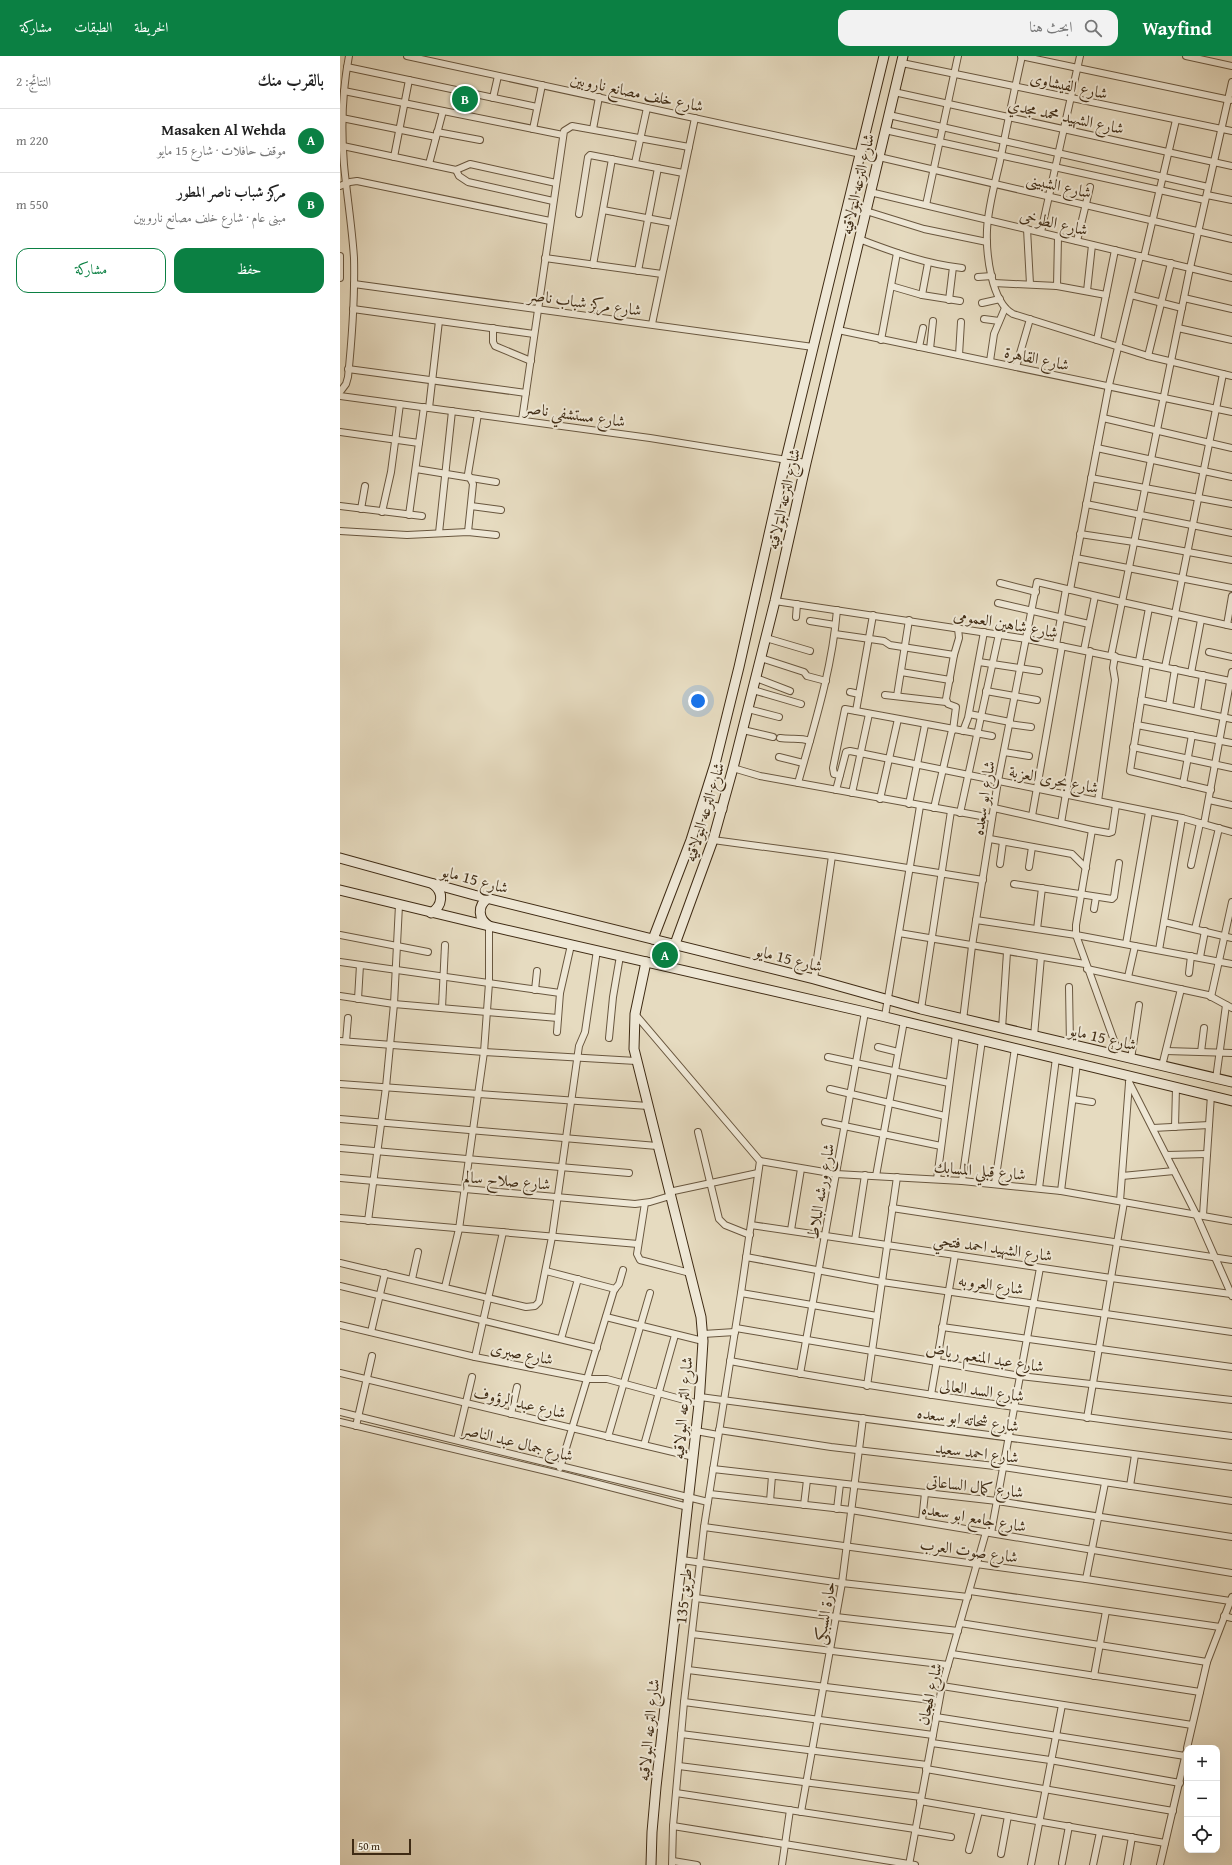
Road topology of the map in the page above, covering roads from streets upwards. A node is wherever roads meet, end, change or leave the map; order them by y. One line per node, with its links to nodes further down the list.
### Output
1 (349, 56): 10 (street)
2 (407, 56): 13 (street, شارع خلف مصانع ناروبين)
3 (884, 56): 52 (street, شارع الترعه البولاقيه)
4 (958, 56): 12 (street)
5 (1022, 56): 11 (street); 17 (street)
6 (1080, 56): 11 (street)
7 (1186, 56): 9 (street)
8 (902, 60): 12 (street, شارع الفيشاوى); 19 (street, شارع الترعه البولاقيه)
9 (1232, 66)
10 (347, 67): 14 (street); 18 (street)
11 (1078, 68): 22 (street); 23 (street)
12 (954, 74): 17 (street, شارع الفيشاوى); 25 (street)
13 (498, 76): 16 (street, شارع خلف مصانع ناروبين); 20 (street)
14 (409, 80): 20 (street); 24 (street)
15 (1232, 82): 23 (street)
16 (542, 85): 21 (street, شارع خلف مصانع ناروبين); 26 (street)
17 (1015, 87): 22 (street, شارع الفيشاوى); 30 (street)
18 (344, 90): 24 (street); 31 (street)
19 (894, 92): 25 (street, شارع الشهيد محمد مجدي); 29 (street, شارع الترعه البولاقيه)
20 (493, 98): 26 (street)
21 (599, 98): 27 (street, شارع خلف مصانع ناروبين); 36 (street)
22 (1071, 99): 33 (street, شارع الفيشاوى); 37 (street)
23 (1230, 100): 38 (street)
24 (405, 103): 28 (street); 39 (street)
25 (948, 104): 30 (street, شارع الشهيد محمد مجدي); 34 (street)
26 (537, 107): 35 (street)
27 (647, 108): 32 (street, شارع خلف مصانع ناروبين); 44 (street)
28 (442, 111): 35 (street); 42 (street)
29 (889, 115): 34 (street); 40 (street, شارع الترعه البولاقيه)
30 (1009, 117): 37 (street, شارع الشهيد محمد مجدي); 46 (street)
31 (342, 118): 39 (street); 48 (street)
32 (695, 118): 49 (street); 52 (street, شارع خلف مصانع ناروبين)
33 (1176, 120): 38 (street, شارع الفيشاوى); 50 (street)
34 (943, 127): 46 (street); 47 (street)
35 (532, 129): 43 (street)
36 (593, 129): 43 (street); 44 (street)
37 (1064, 129): 50 (street, شارع الشهيد محمد مجدي); 51 (street)
38 (1221, 129): 41 (street, شارع الفيشاوى); 57 (street)
39 (399, 130): 42 (street); 54 (street)
40 (885, 130): 47 (street); 55 (street, شارع الترعه البولاقيه)
41 (1232, 131)
42 (436, 134): 45 (street); 59 (street)
43 (563, 135): 68 (street)
44 (640, 138): 49 (street); 58 (street)
45 (480, 140)
46 (1004, 141): 51 (street); 53 (street)
47 (939, 142): 53 (street); 63 (street)
48 (343, 146): 54 (street); 67 (street)
49 (689, 147): 65 (street)
50 (1169, 152): 57 (street, شارع الشهيد محمد مجدي); 66 (street)
51 (1059, 153): 62 (street); 66 (street)
52 (861, 154): 149 (street, شارع الترعه البولاقيه)
53 (1001, 156): 62 (street); 69 (street)
54 (394, 157): 59 (street)
55 (879, 157): 63 (street, شارع الشبينى); 74 (street, شارع الترعه البولاقيه)
56 (612, 159): 58 (street); 81 (street); 83 (street)
57 (1214, 162): 60 (street, شارع الشهيد محمد مجدي); 72 (street)
58 (635, 163): 61 (street)
59 (429, 164): 64 (street)
60 (1232, 166)
61 (658, 168): 65 (street); 84 (street)
62 (1055, 168): 73 (street); 75 (street)
63 (934, 169): 69 (street, شارع الشبينى); 80 (street)
64 (456, 170): 68 (street); 78 (street)
65 (684, 173): 88 (street)
66 (1163, 177): 72 (street); 73 (street)
67 (346, 183): 70 (street); 86 (street); 115 (street)
68 (556, 183): 78 (street)
69 (995, 183): 75 (street, شارع الشبينى); 85 (street)
70 (340, 186)
71 (1090, 187): 79 (street)
72 (1208, 187): 76 (street)
73 (1160, 190): 76 (street); 87 (street)
74 (870, 192): 80 (street, شارع الطوخى); 82 (street, شارع الترعه البولاقيه)
75 (1049, 196): 79 (street, شارع الشبينى); 90 (street)
76 (1206, 198): 77 (street); 91 (street)
77 (1232, 200)
78 (553, 201): 86 (street)
79 (1085, 204): 87 (street, شارع الشبينى); 95 (street)
80 (926, 206): 85 (street, شارع الطوخى)
81 (603, 210): 84 (street); 105 (street)
82 (866, 211): 93 (street, شارع الترعه البولاقيه); 96 (street)
83 (580, 214)
84 (648, 218): 88 (street); 109 (street)
85 (988, 220): 89 (street, شارع الطوخى); 96 (street)
86 (550, 221): 102 (street)
87 (1153, 221): 91 (street, شارع الشبينى); 101 (street)
88 (673, 223): 110 (street)
89 (1027, 229): 90 (street, شارع الطوخى); 116 (street)
90 (1041, 232): 92 (street, شارع الطوخى)
91 (1198, 232): 94 (street, شارع الشبينى); 108 (street)
92 (1058, 237): 95 (street, شارع الطوخى); 118 (street)
93 (859, 239): 99 (street); 144 (street, شارع الترعه البولاقيه)
94 (1232, 239)
95 (1077, 241): 97 (street, شارع الطوخى)
96 (987, 242): 114 (street)
97 (1092, 244): 98 (street, شارع الطوخى); 119 (street)
98 (1115, 250): 101 (street, شارع الطوخى); 121 (street)
99 (897, 254): 103 (street); 117 (street)
100 (340, 256): 112 (street)
101 (1142, 256): 104 (street, شارع الطوخى); 122 (street)
102 (545, 258): 105 (street); 132 (street)
103 (928, 263): 106 (street); 120 (street)
104 (1171, 263): 108 (street, شارع الطوخى); 127 (street)
105 (593, 265): 109 (street)
106 (953, 267): 107 (street); 125 (street)
107 (962, 268)
108 (1190, 268): 113 (street, شارع الطوخى); 123 (street)
109 (638, 271): 110 (street)
110 (662, 274): 140 (street)
111 (978, 277): 114 (street)
112 (340, 278)
113 (1232, 278)
114 (993, 279): 116 (street); 124 (street)
115 (354, 284): 131 (street); 132 (street, شارع مركز شباب ناصر)
116 (1030, 284): 118 (street)
117 (891, 286): 120 (street); 146 (street)
118 (1057, 286): 119 (street)
119 (1087, 291): 121 (street)
120 (922, 295): 125 (street)
121 (1106, 295): 147 (street)
122 (1131, 295): 127 (street); 151 (street)
123 (1184, 298): 130 (street); 133 (street)
124 (1000, 299): 128 (street); 129 (street)
125 (949, 300): 126 (street)
126 (960, 301)
127 (1161, 302): 130 (street); 154 (street)
128 (982, 303)
129 (1005, 308): 135 (street); 138 (street)
130 (1182, 308): 143 (street)
131 (353, 309): 136 (street); 159 (street)
132 (538, 309): 140 (street, شارع مركز شباب ناصر); 145 (street)
133 (1232, 309)
134 (984, 319): 138 (street)
135 (1030, 319): 147 (street); 158 (street)
136 (439, 321): 141 (street); 162 (street)
137 (933, 321): 152 (street)
138 (999, 321): 156 (street)
139 (961, 322): 153 (street)
140 (652, 324): 149 (street, شارع مركز شباب ناصر)
141 (493, 328): 145 (street); 155 (street)
142 (922, 328): 150 (street)
143 (1178, 328): 148 (street); 157 (street)
144 (838, 330): 146 (street, شارع القاهرة); 185 (street, شارع الترعه البولاقيه)
145 (534, 334): 155 (street)
146 (881, 340): 150 (street, شارع القاهرة)
147 (1097, 340): 151 (street)
148 (1232, 340)
149 (813, 346): 183 (street, شارع الترعه البولاقيه)
150 (919, 347): 152 (street, شارع القاهرة)
151 (1118, 347): 154 (street); 163 (street)
152 (930, 349): 153 (street, شارع القاهرة)
153 (959, 355): 156 (street, شارع القاهرة)
154 (1148, 356): 157 (street)
155 (531, 361): 165 (street)
156 (990, 361): 158 (street, شارع القاهرة)
157 (1171, 362): 160 (street); 167 (street)
158 (1016, 367): 163 (street, شارع القاهرة)
159 (348, 369): 162 (street); 164 (street)
160 (1223, 374): 161 (street); 170 (street)
161 (1232, 376)
162 (432, 380): 165 (street); 169 (street)
163 (1109, 385): 167 (street, شارع القاهرة); 174 (street)
164 (340, 392)
165 (526, 393): 175 (street)
166 (340, 396): 168 (street, شارع مستشفي ناصر)
167 (1163, 398): 170 (street, شارع القاهرة); 176 (street)
168 (400, 404): 169 (street, شارع مستشفي ناصر); 178 (street)
169 (426, 407): 171 (street, شارع مستشفي ناصر); 179 (street)
170 (1215, 408): 172 (street, شارع القاهرة); 180 (street)
171 (452, 411): 173 (street, شارع مستشفي ناصر); 188 (street)
172 (1232, 412)
173 (478, 414): 175 (street, شارع مستشفي ناصر); 189 (street)
174 (1103, 418): 176 (street); 181 (street)
175 (522, 420): 183 (street, شارع مستشفي ناصر)
176 (1157, 431): 180 (street); 184 (street)
177 (340, 432): 178 (street)
178 (395, 440): 179 (street); 202 (street)
179 (419, 443): 186 (street)
180 (1208, 443): 182 (street); 187 (street)
181 (1097, 448): 184 (street); 191 (street)
182 (1232, 448)
183 (786, 459): 185 (street, شارع مستشفي ناصر); 337 (street, شارع الترعه البولاقيه)
184 (1151, 459): 187 (street); 194 (street)
185 (806, 463): 225 (street, شارع الترعه البولاقيه)
186 (416, 469): 188 (street); 204 (street)
187 (1203, 470): 190 (street); 195 (street)
188 (445, 474): 189 (street); 209 (street)
189 (469, 477): 192 (street); 199 (street)
190 (1232, 477)
191 (1091, 478): 194 (street); 196 (street)
192 (496, 482)
193 (365, 486): 200 (street)
194 (1145, 488): 195 (street); 203 (street)
195 (1198, 497): 197 (street); 206 (street)
196 (1086, 504): 203 (street); 211 (street)
197 (1232, 504)
198 (340, 506): 200 (street)
199 (471, 506): 201 (street); 208 (street)
200 (361, 509): 202 (street)
201 (501, 510)
202 (382, 512): 204 (street)
203 (1140, 514): 206 (street); 213 (street)
204 (409, 515): 205 (street)
205 (422, 516)
206 (1192, 525): 210 (street); 214 (street)
207 (340, 531): 209 (street)
208 (468, 532): 209 (street); 212 (street)
209 (439, 533)
210 (1232, 533)
211 (1080, 534): 213 (street); 215 (street)
212 (496, 535)
213 (1134, 542): 214 (street); 217 (street)
214 (1187, 552): 216 (street); 218 (street)
215 (1076, 558): 217 (street); 221 (street)
216 (1232, 560)
217 (1129, 568): 218 (street); 226 (street)
218 (1182, 578): 220 (street); 232 (street)
219 (1000, 583): 222 (street)
220 (1232, 588)
221 (1068, 589): 222 (street, شارع ابو سعده); 223 (street); 235 (street)
222 (1036, 592): 231 (street, شارع ابو سعده)
223 (1095, 596): 226 (street); 239 (street)
224 (1232, 596): 241 (street)
225 (775, 601): 228 (street, شارع شاهين العمومى); 246 (street, شارع الترعه البولاقيه)
226 (1122, 602): 229 (street); 255 (street)
227 (998, 603): 231 (street)
228 (797, 604): 230 (street, شارع شاهين العمومى); 234 (street)
229 (1149, 608): 232 (street); 258 (street)
230 (836, 610): 233 (street, شارع شاهين العمومى); 240 (street)
231 (1032, 611): 235 (street); 247 (street, شارع ابو سعده)
232 (1175, 614): 237 (street); 262 (street)
233 (873, 615): 236 (street, شارع شاهين العمومى); 248 (street)
234 (796, 617)
235 (1061, 618): 239 (street); 249 (street)
236 (909, 620): 242 (street, شارع شاهين العمومى); 250 (street)
237 (1201, 620): 241 (street); 268 (street)
238 (810, 621): 240 (street)
239 (1089, 624): 252 (street)
240 (835, 625): 244 (street)
241 (1230, 626)
242 (958, 628): 243 (street, شارع شاهين العمومى); 254 (street)
243 (984, 632): 245 (street, شارع شاهين العمومى); 259 (street)
244 (835, 634): 248 (street); 272 (street)
245 (998, 634): 247 (street, شارع شاهين العمومى); 261 (street)
246 (766, 638): 251 (street); 257 (street, شارع الترعه البولاقيه)
247 (1027, 638): 249 (street, شارع شاهين العمومى); 263 (street, شارع ابو سعده)
248 (869, 639): 250 (street); 278 (street)
249 (1059, 645): 252 (street, شارع شاهين العمومى); 329 (street)
250 (904, 648): 254 (street); 266 (street)
251 (810, 651)
252 (1087, 651): 255 (street, شارع شاهين العمومى); 333 (street)
253 (1209, 652): 256 (street)
254 (954, 655): 271 (street)
255 (1113, 656): 258 (street, شارع شاهين العمومى); 336 (street)
256 (1232, 657)
257 (761, 658): 270 (street, شارع الترعه البولاقيه); 272 (street)
258 (1139, 661): 260 (street, شارع شاهين العمومى)
259 (979, 662): 261 (street); 292 (street)
260 (1147, 663): 262 (street, شارع شاهين العمومى); 284 (street)
261 (992, 664): 263 (street); 276 (street)
262 (1166, 667): 264 (street, شارع شاهين العمومى)
263 (1020, 668): 265 (street); 281 (street, شارع ابو سعده)
264 (1175, 669): 268 (street, شارع شاهين العمومى); 287 (street)
265 (1040, 670)
266 (901, 672): 271 (street); 280 (street)
267 (1232, 672): 273 (street)
268 (1191, 673): 269 (street, شارع شاهين العمومى)
269 (1202, 675): 273 (street, شارع شاهين العمومى); 290 (street)
270 (756, 678): 274 (street, شارع الترعه البولاقيه); 275 (street)
271 (950, 680): 285 (street)
272 (826, 681): 309 (street)
273 (1230, 681): 282 (street)
274 (753, 690): 286 (street); 288 (street, شارع الترعه البولاقيه)
275 (790, 691)
276 (986, 691): 281 (street); 293 (street)
277 (850, 692): 278 (street)
278 (859, 694): 289 (street)
279 (885, 695): 280 (street)
280 (897, 696): 285 (street)
281 (1015, 696): 283 (street); 298 (street, شارع ابو سعده)
282 (1230, 698): 295 (street)
283 (1037, 700)
284 (1140, 700): 287 (street); 300 (street)
285 (946, 702): 303 (street)
286 (801, 704)
287 (1169, 706): 290 (street)
288 (748, 709): 294 (street); 302 (street, شارع الترعه البولاقيه)
289 (856, 711): 291 (street); 324 (street)
290 (1197, 711): 295 (street)
291 (869, 714): 297 (street); 313 (street)
292 (969, 714): 293 (street); 304 (street)
293 (981, 716): 298 (street); 305 (street)
294 (779, 717)
295 (1224, 717): 296 (street); 308 (street)
296 (1232, 718)
297 (898, 719): 299 (street); 316 (street)
298 (1010, 723): 301 (street); 312 (street, شارع ابو سعده)
299 (925, 724): 303 (street); 319 (street)
300 (1136, 724): 306 (street); 311 (street)
301 (1031, 727)
302 (743, 730): 309 (street); 321 (street, شارع الترعه البولاقيه)
303 (952, 730): 304 (street); 323 (street)
304 (963, 732): 305 (street)
305 (978, 734): 307 (street); 325 (street)
306 (1192, 735): 308 (street); 317 (street)
307 (992, 736)
308 (1220, 740): 310 (street); 320 (street)
309 (810, 741): 318 (street)
310 (1232, 743)
311 (1133, 747): 317 (street); 328 (street)
312 (1004, 752): 314 (street); 326 (street, شارع ابو سعده)
313 (862, 753): 316 (street, شارع بحرى العزبة); 324 (street, شارع بحرى العزبة); 332 (street)
314 (1029, 756)
315 (779, 757): 318 (street)
316 (889, 758): 319 (street, شارع بحرى العزبة); 334 (street)
317 (1188, 759): 320 (street); 328 (street)
318 (804, 763): 327 (street)
319 (918, 764): 323 (street, شارع بحرى العزبة); 338 (street)
320 (1215, 764): 322 (street); 331 (street)
321 (733, 768): 327 (street); 344 (street, شارع الترعه البولاقيه)
322 (1232, 768)
323 (943, 769): 325 (street, شارع بحرى العزبة); 342 (street)
324 (840, 775): 330 (street)
325 (968, 775): 326 (street, شارع بحرى العزبة); 347 (street)
326 (998, 781): 329 (street, شارع بحرى العزبة); 343 (street, شارع ابو سعده)
327 (798, 783): 330 (street)
328 (1183, 784): 331 (street)
329 (1037, 789): 333 (street, شارع بحرى العزبة); 348 (street)
330 (836, 790): 332 (street)
331 (1211, 790): 335 (street)
332 (852, 793): 334 (street)
333 (1066, 794): 336 (street, شارع بحرى العزبة); 351 (street)
334 (880, 799): 338 (street)
335 (1209, 800): 340 (street); 352 (street)
336 (1098, 801): 339 (street, شارع بحرى العزبة)
337 (703, 804): 344 (street); 392 (street, شارع الترعه البولاقيه)
338 (909, 804): 341 (street)
339 (1116, 805): 346 (street, شارع بحرى العزبة); 354 (street)
340 (1232, 805)
341 (920, 806): 342 (street); 365 (street)
342 (934, 808): 345 (street)
343 (994, 808): 348 (street); 349 (street, شارع ابو سعده)
344 (722, 810): 357 (street, شارع الترعه البولاقيه)
345 (951, 811): 347 (street); 368 (street)
346 (1149, 812): 350 (street, شارع بحرى العزبة); 395 (street)
347 (960, 813): 349 (street)
348 (1032, 816): 351 (street)
349 (992, 818): 356 (street, شارع ابو سعده)
350 (1182, 818): 352 (street, شارع بحرى العزبة); 382 (street)
351 (1061, 823): 354 (street)
352 (1202, 824): 353 (street, شارع بحرى العزبة); 364 (street)
353 (1220, 828): 355 (street, شارع بحرى العزبة); 385 (street)
354 (1092, 830): 367 (street)
355 (1232, 832)
356 (990, 839): 358 (street); 369 (street, شارع ابو سعده)
357 (713, 840): 360 (street); 394 (street, شارع الترعه البولاقيه)
358 (1003, 842): 359 (street); 363 (street)
359 (1032, 847): 366 (street); 367 (street)
360 (832, 856): 365 (street); 420 (street)
361 (340, 858): 370 (street, شارع 15 مايو)
362 (1119, 862): 375 (street)
363 (1000, 864)
364 (1191, 865)
365 (910, 867): 368 (street); 387 (street)
366 (1029, 867)
367 (1086, 868): 374 (street)
368 (942, 873): 369 (street); 393 (street)
369 (983, 880): 381 (street, شارع ابو سعده)
370 (433, 884): 376 (street, شارع 15 مايو); 380 (street)
371 (1014, 884): 372 (street)
372 (1042, 888): 374 (street); 384 (street)
373 (340, 890): 378 (street, شارع 15 مايو)
374 (1081, 895): 375 (street); 389 (street)
375 (1096, 897): 379 (street)
376 (488, 898): 383 (street); 392 (street, شارع 15 مايو)
377 (1232, 902): 390 (street)
378 (399, 905): 380 (street, شارع 15 مايو); 398 (street)
379 (1094, 908)
380 (430, 913): 383 (street, شارع 15 مايو)
381 (976, 920): 384 (street); 399 (street, شارع ابو سعده)
382 (1164, 922): 385 (street); 402 (street)
383 (489, 926): 397 (street, شارع 15 مايو); 421 (street)
384 (1037, 929): 389 (street)
385 (1195, 929): 386 (street)
386 (1205, 932): 390 (street); 408 (street)
387 (899, 933): 393 (street); 429 (street)
388 (340, 935): 398 (street)
389 (1076, 935): 395 (street); 414 (street)
390 (1224, 936): 391 (street); 409 (street)
391 (1232, 938)
392 (653, 939): 394 (street, شارع 15 مايو)
393 (932, 939): 399 (street); 434 (street)
394 (675, 944): 420 (street, شارع 15 مايو)
395 (1126, 944): 400 (street)
396 (445, 945): 418 (street)
397 (571, 945): 401 (street, شارع 15 مايو); 425 (street)
398 (397, 946): 403 (street); 415 (street)
399 (972, 946): 404 (street); 441 (street, شارع ابو سعده)
400 (1135, 946): 402 (street); 419 (street)
401 (597, 950): 405 (street, شارع 15 مايو); 463 (street)
402 (1159, 950): 406 (street)
403 (428, 952)
404 (1007, 952): 407 (street); 444 (street)
405 (620, 956): 411 (street, شارع 15 مايو); 448 (street)
406 (1191, 956): 408 (street); 417 (street)
407 (1041, 957): 414 (street); 447 (street)
408 (1200, 957): 409 (street)
409 (1219, 961): 412 (street); 427 (street)
410 (340, 962): 413 (street)
411 (646, 962): 436 (street, شارع 15 مايو); 437 (street, شارع الترعه البولاقيه)
412 (1232, 964)
413 (360, 965): 415 (street); 428 (street)
414 (1086, 966): 419 (street); 461 (street)
415 (396, 970): 418 (street); 430 (street)
416 (537, 971): 424 (street)
417 (1189, 973)
418 (444, 977): 421 (street); 433 (street)
419 (1128, 977): 423 (street)
420 (814, 979): 429 (street, شارع 15 مايو)
421 (489, 983): 424 (street); 435 (street)
422 (1069, 987): 452 (street)
423 (1181, 989): 427 (street); 455 (street)
424 (535, 990): 425 (street)
425 (560, 994): 440 (street)
426 (340, 996): 428 (street)
427 (1211, 997): 432 (street)
428 (358, 999): 430 (street)
429 (888, 1000): 434 (street, شارع 15 مايو); 438 (street)
430 (394, 1004): 433 (street); 451 (street)
431 (1140, 1005): 465 (street)
432 (1229, 1006): 459 (street)
433 (442, 1008): 435 (street)
434 (921, 1010): 441 (street, شارع 15 مايو)
435 (487, 1012): 440 (street); 456 (street)
436 (865, 1012): 438 (street, شارع 15 مايو); 467 (street, شارع ورشه البلاط)
437 (635, 1014): 466 (street, شارع الترعه البولاقيه); 507 (street)
438 (885, 1016): 442 (street, شارع 15 مايو)
439 (348, 1018): 450 (street)
440 (558, 1018): 445 (street)
441 (963, 1020): 444 (street, شارع 15 مايو)
442 (904, 1021): 446 (street, شارع 15 مايو); 457 (street)
443 (1204, 1028): 458 (street)
444 (1002, 1029): 447 (street, شارع 15 مايو)
445 (558, 1032)
446 (956, 1034): 449 (street, شارع 15 مايو); 474 (street)
447 (1034, 1036): 452 (street, شارع 15 مايو)
448 (609, 1038)
449 (982, 1040): 454 (street, شارع 15 مايو); 520 (street)
450 (343, 1041): 451 (street)
451 (390, 1045): 456 (street); 476 (street)
452 (1070, 1045): 461 (street, شارع 15 مايو)
453 (878, 1047): 457 (street)
454 (1015, 1048): 464 (street, شارع 15 مايو); 523 (street)
455 (1166, 1051): 458 (street); 469 (street)
456 (484, 1052): 463 (street); 479 (street)
457 (898, 1052): 470 (street)
458 (1201, 1052): 459 (street)
459 (1220, 1052): 460 (street); 472 (street)
460 (1232, 1053)
461 (1120, 1056): 465 (street, شارع 15 مايو)
462 (828, 1057): 467 (street)
463 (579, 1058): 466 (street); 483 (street)
464 (1056, 1058): 468 (street, شارع 15 مايو); 524 (street)
465 (1131, 1059): 469 (street, شارع 15 مايو)
466 (636, 1061): 487 (street, شارع الترعه البولاقيه)
467 (856, 1062): 470 (street); 480 (street, شارع ورشه البلاط)
468 (1077, 1063): 471 (street, شارع 15 مايو); 482 (street)
469 (1162, 1066): 472 (street, شارع 15 مايو)
470 (894, 1071): 474 (street); 485 (street)
471 (1129, 1079): 477 (street, شارع 15 مايو); 495 (street); 516 (street)
472 (1216, 1079): 473 (street, شارع 15 مايو)
473 (1232, 1082)
474 (949, 1083): 488 (street)
475 (340, 1084): 476 (street)
476 (386, 1087): 479 (street); 490 (street)
477 (1176, 1087): 481 (street, شارع 15 مايو); 494 (street)
478 (830, 1089): 480 (street)
479 (478, 1094): 483 (street); 496 (street)
480 (850, 1094): 485 (street); 493 (street, شارع ورشه البلاط)
481 (1211, 1095): 484 (street, شارع 15 مايو); 492 (street)
482 (1073, 1099): 486 (street); 526 (street)
483 (572, 1101): 487 (street); 499 (street)
484 (1232, 1101)
485 (889, 1102): 488 (street); 498 (street)
486 (1092, 1102)
487 (648, 1106): 500 (street, شارع الترعه البولاقيه)
488 (945, 1116): 501 (street)
489 (340, 1119): 490 (street)
490 (382, 1122): 496 (street); 503 (street)
491 (825, 1122): 493 (street)
492 (1209, 1125): 494 (street); 504 (street)
493 (845, 1126): 498 (street); 513 (street, شارع ورشه البلاط)
494 (1175, 1127): 495 (street)
495 (1153, 1128): 505 (street)
496 (473, 1130): 499 (street); 506 (street)
497 (698, 1132): 522 (street)
498 (883, 1134): 501 (street); 515 (street)
499 (567, 1138): 500 (street); 508 (street)
500 (657, 1146): 527 (street, شارع الترعه البولاقيه)
501 (942, 1146): 519 (street)
502 (340, 1148): 503 (street)
503 (377, 1151): 506 (street); 521 (street)
504 (1207, 1154): 505 (street); 532 (street)
505 (1167, 1155): 510 (street)
506 (469, 1159): 508 (street); 525 (street)
507 (760, 1161): 509 (street, شارع قبلي المسابك); 512 (street, طريق 135)
508 (562, 1168): 511 (street); 528 (street)
509 (801, 1169): 513 (street, شارع قبلي المسابك); 538 (street)
510 (1174, 1171): 516 (street); 532 (street)
511 (629, 1173)
512 (758, 1173): 522 (street, شارع صلاح سالم); 536 (street, طريق 135)
513 (836, 1174): 514 (street, شارع قبلي المسابك); 541 (street, شارع ورشه البلاط)
514 (865, 1175): 515 (street, شارع قبلي المسابك); 543 (street)
515 (876, 1176): 517 (street, شارع قبلي المسابك)
516 (1122, 1176): 529 (street)
517 (897, 1177): 519 (street, شارع قبلي المسابك); 531 (street)
518 (340, 1178): 521 (street, شارع صلاح سالم)
519 (937, 1179): 520 (street, شارع قبلي المسابك)
520 (962, 1181): 523 (street, شارع قبلي المسابك)
521 (373, 1182): 525 (street, شارع صلاح سالم); 534 (street)
522 (710, 1183): 527 (street, شارع صلاح سالم); 540 (street)
523 (995, 1183): 524 (street, شارع قبلي المسابك)
524 (1039, 1188): 526 (street, شارع قبلي المسابك)
525 (465, 1190): 528 (street, شارع صلاح سالم); 537 (street)
526 (1061, 1191): 529 (street, شارع قبلي المسابك)
527 (669, 1194): 530 (street, شارع صلاح سالم); 558 (street, شارع الترعه البولاقيه)
528 (558, 1198): 530 (street, شارع صلاح سالم); 542 (street)
529 (1122, 1201): 532 (street, شارع قبلي المسابك); 544 (street)
530 (645, 1203): 545 (street)
531 (892, 1208): 544 (street); 546 (street)
532 (1199, 1215): 535 (street, شارع قبلي المسابك); 549 (street)
533 (340, 1218): 534 (street)
534 (368, 1221): 537 (street)
535 (1232, 1221)
536 (751, 1225): 538 (street, شارع الشهيد احمد فتحي); 540 (street, طريق 135)
537 (459, 1229): 539 (street); 564 (street)
538 (791, 1230): 541 (street, شارع الشهيد احمد فتحي)
539 (503, 1232): 542 (street); 571 (street)
540 (750, 1235): 550 (street, طريق 135)
541 (826, 1236): 543 (street, شارع الشهيد احمد فتحي); 556 (street, شارع ورشه البلاط)
542 (552, 1237): 545 (street); 555 (street)
543 (855, 1240): 546 (street, شارع الشهيد احمد فتحي)
544 (1117, 1242): 549 (street); 559 (street)
545 (638, 1244): 558 (street)
546 (888, 1245): 548 (street, شارع الشهيد احمد فتحي); 562 (street)
547 (418, 1252): 560 (street)
548 (955, 1255): 553 (street, شارع الشهيد احمد فتحي); 566 (street)
549 (1216, 1256): 551 (street); 570 (street)
550 (746, 1257): 556 (street, شارع العروبه); 567 (street, طريق 135)
551 (1232, 1260)
552 (340, 1263): 557 (street)
553 (1040, 1268): 559 (street, شارع الشهيد احمد فتحي); 572 (street, شارع الهجان)
554 (623, 1270): 565 (street)
555 (546, 1271): 561 (street); 571 (street)
556 (818, 1271): 562 (street, شارع العروبه); 573 (street, شارع ورشه البلاط)
557 (384, 1273): 560 (street); 569 (street)
558 (690, 1273): 585 (street, شارع الترعه البولاقيه)
559 (1111, 1278): 570 (street, شارع الشهيد احمد فتحي); 574 (street)
560 (412, 1279): 564 (street)
561 (578, 1279): 565 (street); 586 (street)
562 (882, 1282): 566 (street, شارع العروبه); 575 (street)
563 (340, 1286): 569 (street)
564 (445, 1287): 571 (street)
565 (615, 1288): 576 (street)
566 (948, 1291): 572 (street, شارع العروبه); 580 (street)
567 (741, 1293): 573 (street); 581 (street, طريق 135)
568 (650, 1294): 579 (street)
569 (379, 1295): 577 (street); 582 (street)
570 (1232, 1295)
571 (488, 1297): 577 (street)
572 (1033, 1304): 574 (street, شارع العروبه); 587 (street, شارع الهجان)
573 (812, 1305): 575 (street); 588 (street, شارع ورشه البلاط)
574 (1105, 1314): 583 (street, شارع العروبه); 590 (street)
575 (877, 1316): 591 (street)
576 (606, 1317): 579 (street, شارع عبد المنعم رياض); 589 (street)
577 (483, 1320): 586 (street); 593 (street)
578 (340, 1326): 582 (street, شارع صبرى)
579 (640, 1326): 584 (street, شارع عبد المنعم رياض); 603 (street)
580 (942, 1327): 587 (street); 595 (street)
581 (735, 1330): 585 (street, شارع عبد المنعم رياض); 588 (street, شارع عبد المنعم رياض); 594 (street, طريق 135)
582 (371, 1332): 593 (street, شارع صبرى)
583 (1232, 1332)
584 (675, 1335): 585 (street, شارع عبد المنعم رياض); 607 (street)
585 (703, 1338): 609 (street, شارع الترعه البولاقيه)
586 (561, 1339): 589 (street)
587 (1027, 1339): 590 (street); 599 (street, شارع الهجان)
588 (806, 1340): 591 (street, شارع عبد المنعم رياض); 598 (street, شارع ورشه البلاط)
589 (598, 1348): 602 (street)
590 (1099, 1349): 596 (street); 604 (street)
591 (872, 1352): 595 (street, شارع عبد المنعم رياض); 605 (street)
592 (372, 1356): 601 (street)
593 (474, 1357): 602 (street, شارع صبرى)
594 (730, 1361): 598 (street, شارع السد العالى); 610 (street, طريق 135)
595 (937, 1363): 599 (street, شارع عبد المنعم رياض); 608 (street)
596 (1232, 1367)
597 (340, 1373): 601 (street, شارع عبد الرؤوف)
598 (800, 1374): 605 (street, شارع السد العالى)
599 (1020, 1376): 604 (street, شارع عبد المنعم رياض); 613 (street, شارع الهجان)
600 (472, 1377): 612 (street)
601 (366, 1379): 612 (street, شارع عبد الرؤوف); 616 (street)
602 (588, 1380): 603 (street, شارع صبرى); 621 (street)
603 (623, 1383): 607 (street, شارع صبرى); 625 (street)
604 (1093, 1385): 611 (street, شارع عبد المنعم رياض); 618 (street)
605 (867, 1386): 608 (street, شارع السد العالى)
606 (517, 1387): 615 (street)
607 (659, 1393): 609 (street, شارع صبرى); 628 (street)
608 (931, 1395): 613 (street, شارع السد العالى)
609 (700, 1400): 610 (street, شارع شحاته ابو سعده); 622 (street, شارع الترعه البولاقيه)
610 (724, 1400): 617 (street, شارع شحاته ابو سعده); 623 (street, طريق 135)
611 (1232, 1400)
612 (466, 1403): 615 (street, شارع عبد الرؤوف); 627 (street)
613 (1014, 1408): 618 (street, شارع السد العالى); 626 (street, شارع الهجان)
614 (340, 1412): 616 (street, شارع جمال عبد الناصر)
615 (511, 1414): 621 (street, شارع عبد الرؤوف)
616 (358, 1416): 620 (street); 627 (street, شارع جمال عبد الناصر)
617 (863, 1418): 626 (street, شارع شحاته ابو سعده); 629 (street, حارة السبكى)
618 (1087, 1418): 624 (street, شارع السد العالى)
619 (340, 1422): 620 (street, شارع جمال عبد الناصر)
620 (356, 1426): 636 (street, شارع جمال عبد الناصر)
621 (573, 1428): 625 (street, شارع عبد الرؤوف); 632 (street)
622 (696, 1431): 623 (street, شارع احمد سعيد); 631 (street, شارع الترعه البولاقيه)
623 (719, 1432): 629 (street, شارع احمد سعيد); 635 (street, طريق 135)
624 (1232, 1436)
625 (608, 1437): 628 (street, شارع عبد الرؤوف)
626 (1009, 1438): 630 (street, شارع شحاته ابو سعده); 633 (street, شارع الهجان)
627 (457, 1440): 632 (street, شارع جمال عبد الناصر)
628 (644, 1445): 631 (street, شارع عبد الرؤوف)
629 (860, 1450): 633 (street, شارع احمد سعيد); 641 (street, حارة السبكى)
630 (1135, 1455): 634 (street, شارع شحاته ابو سعده); 642 (street)
631 (694, 1457): 648 (street, شارع الترعه البولاقيه)
632 (561, 1466): 636 (street); 648 (street, شارع جمال عبد الناصر)
633 (1003, 1467): 639 (street, شارع احمد سعيد); 646 (street, شارع الهجان)
634 (1232, 1467)
635 (713, 1469): 637 (street, شارع كمال الساعاتى); 644 (street, طريق 135)
636 (559, 1474): 648 (street, شارع جمال عبد الناصر)
637 (772, 1476): 638 (street, شارع كمال الساعاتى); 645 (street)
638 (807, 1480): 640 (street, شارع كمال الساعاتى); 650 (street)
639 (1105, 1483): 642 (street, شارع احمد سعيد); 653 (street)
640 (840, 1484): 641 (street, شارع كمال الساعاتى); 651 (street)
641 (855, 1485): 643 (street, شارع كمال الساعاتى); 652 (street, حارة السبكى)
642 (1130, 1486): 647 (street, شارع احمد سعيد)
643 (925, 1493): 646 (street, شارع كمال الساعاتى); 654 (street)
644 (710, 1494): 645 (street, شارع جامع ابو سعده); 649 (street, طريق 135)
645 (770, 1501): 650 (street, شارع جامع ابو سعده)
646 (997, 1501): 653 (street, شارع كمال الساعاتى); 656 (street, شارع الهجان)
647 (1232, 1501)
648 (688, 1502): 649 (street); 660 (street, شارع الترعه البولاقيه)
649 (708, 1502): 655 (street, طريق 135)
650 (804, 1505): 651 (street, شارع جامع ابو سعده)
651 (837, 1509): 652 (street, شارع جامع ابو سعده)
652 (851, 1510): 654 (street, شارع جامع ابو سعده); 658 (street, حارة السبكى)
653 (1098, 1516): 657 (street, شارع كمال الساعاتى); 659 (street)
654 (922, 1521): 656 (street, شارع جامع ابو سعده)
655 (704, 1527): 658 (street, شارع صوت العرب); 661 (street, طريق 135)
656 (988, 1533): 659 (street, شارع جامع ابو سعده); 662 (street, شارع الهجان)
657 (1232, 1537)
658 (848, 1547): 662 (street, شارع صوت العرب); 665 (street, حارة السبكى)
659 (1092, 1551): 663 (street, شارع جامع ابو سعده); 664 (street)
660 (682, 1560): 661 (street); 728 (street, شارع الترعه البولاقيه)
661 (700, 1563): 665 (street); 668 (street, طريق 135)
662 (978, 1564): 664 (street, شارع صوت العرب); 666 (street, شارع الهجان)
663 (1232, 1573)
664 (1086, 1579): 669 (street, شارع صوت العرب)
665 (842, 1582): 667 (street); 672 (street, حارة السبكى)
666 (970, 1591): 667 (street, شارع الهجان); 670 (street)
667 (968, 1597): 674 (street, شارع الهجان)
668 (696, 1598): 672 (street); 677 (street, طريق 135)
669 (1231, 1599): 671 (street)
670 (1106, 1611): 675 (street); 678 (street)
671 (1224, 1616): 673 (street); 675 (street)
672 (836, 1617): 676 (street); 679 (street, حارة السبكى)
673 (1232, 1618)
674 (960, 1623): 676 (street, شارع الهجان); 678 (street)
675 (1220, 1628): 681 (street)
676 (958, 1631): 680 (street, شارع الهجان)
677 (692, 1634): 679 (street); 683 (street, طريق 135)
678 (1100, 1644): 681 (street); 684 (street)
679 (831, 1651): 682 (street); 685 (street, حارة السبكى)
680 (952, 1654): 682 (street, شارع الهجان); 684 (street)
681 (1207, 1662): 687 (street)
682 (948, 1666): 686 (street, شارع الهجان)
683 (688, 1670): 685 (street); 689 (street, طريق 135)
684 (1094, 1676): 687 (street)
685 (824, 1686): 688 (street); 692 (street, حارة السبكى)
686 (942, 1686): 688 (street, شارع الهجان); 690 (street)
687 (1200, 1692): 693 (street)
688 (939, 1701): 691 (street, شارع الهجان)
689 (684, 1702): 692 (street); 694 (street, طريق 135)
690 (1062, 1705): 693 (street); 696 (street)
691 (936, 1717): 695 (street, شارع الهجان); 696 (street)
692 (818, 1720): 695 (street); 699 (street, حارة السبكى)
693 (1192, 1725): 698 (street)
694 (681, 1734): 699 (street); 703 (street, طريق 135)
695 (933, 1735): 697 (street, شارع الهجان)
696 (1056, 1735): 700 (street); 701 (street)
697 (932, 1743): 701 (street); 704 (street, شارع الهجان)
698 (1188, 1745)
699 (812, 1750): 704 (street); 705 (street, حارة السبكى)
700 (1184, 1756)
701 (1050, 1760): 706 (street); 707 (street)
702 (1184, 1761): 706 (street)
703 (679, 1766): 705 (street); 708 (street, طريق 135)
704 (926, 1767): 707 (street); 709 (street, شارع الهجان)
705 (806, 1782): 709 (street); 713 (street, حارة السبكى)
706 (1180, 1783): 712 (street)
707 (1044, 1789): 712 (street); 715 (street)
708 (676, 1793): 710 (street); 716 (street, طريق 135)
709 (921, 1799): 711 (street); 718 (street, شارع الهجان)
710 (790, 1810): 713 (street); 723 (street)
711 (979, 1811): 714 (street); 724 (street)
712 (1173, 1811): 722 (street)
713 (801, 1812): 718 (street)
714 (1008, 1816): 715 (street); 725 (street)
715 (1038, 1821): 717 (street); 732 (street)
716 (674, 1826): 723 (street); 726 (street, طريق 135)
717 (1069, 1826): 719 (street); 727 (street)
718 (915, 1830): 720 (street); 731 (street, شارع الهجان)
719 (1100, 1832): 721 (street); 733 (street)
720 (951, 1837)
721 (1132, 1837): 722 (street); 734 (street)
722 (1166, 1843): 735 (street)
723 (785, 1844): 730 (street); 731 (street)
724 (970, 1850)
725 (1001, 1854)
726 (673, 1863): 729 (street)
727 (1062, 1863)
728 (652, 1865)
729 (697, 1865)
730 (782, 1865)
731 (911, 1865)
732 (1031, 1865)
733 (1093, 1865)
734 (1127, 1865)
735 (1160, 1865)

